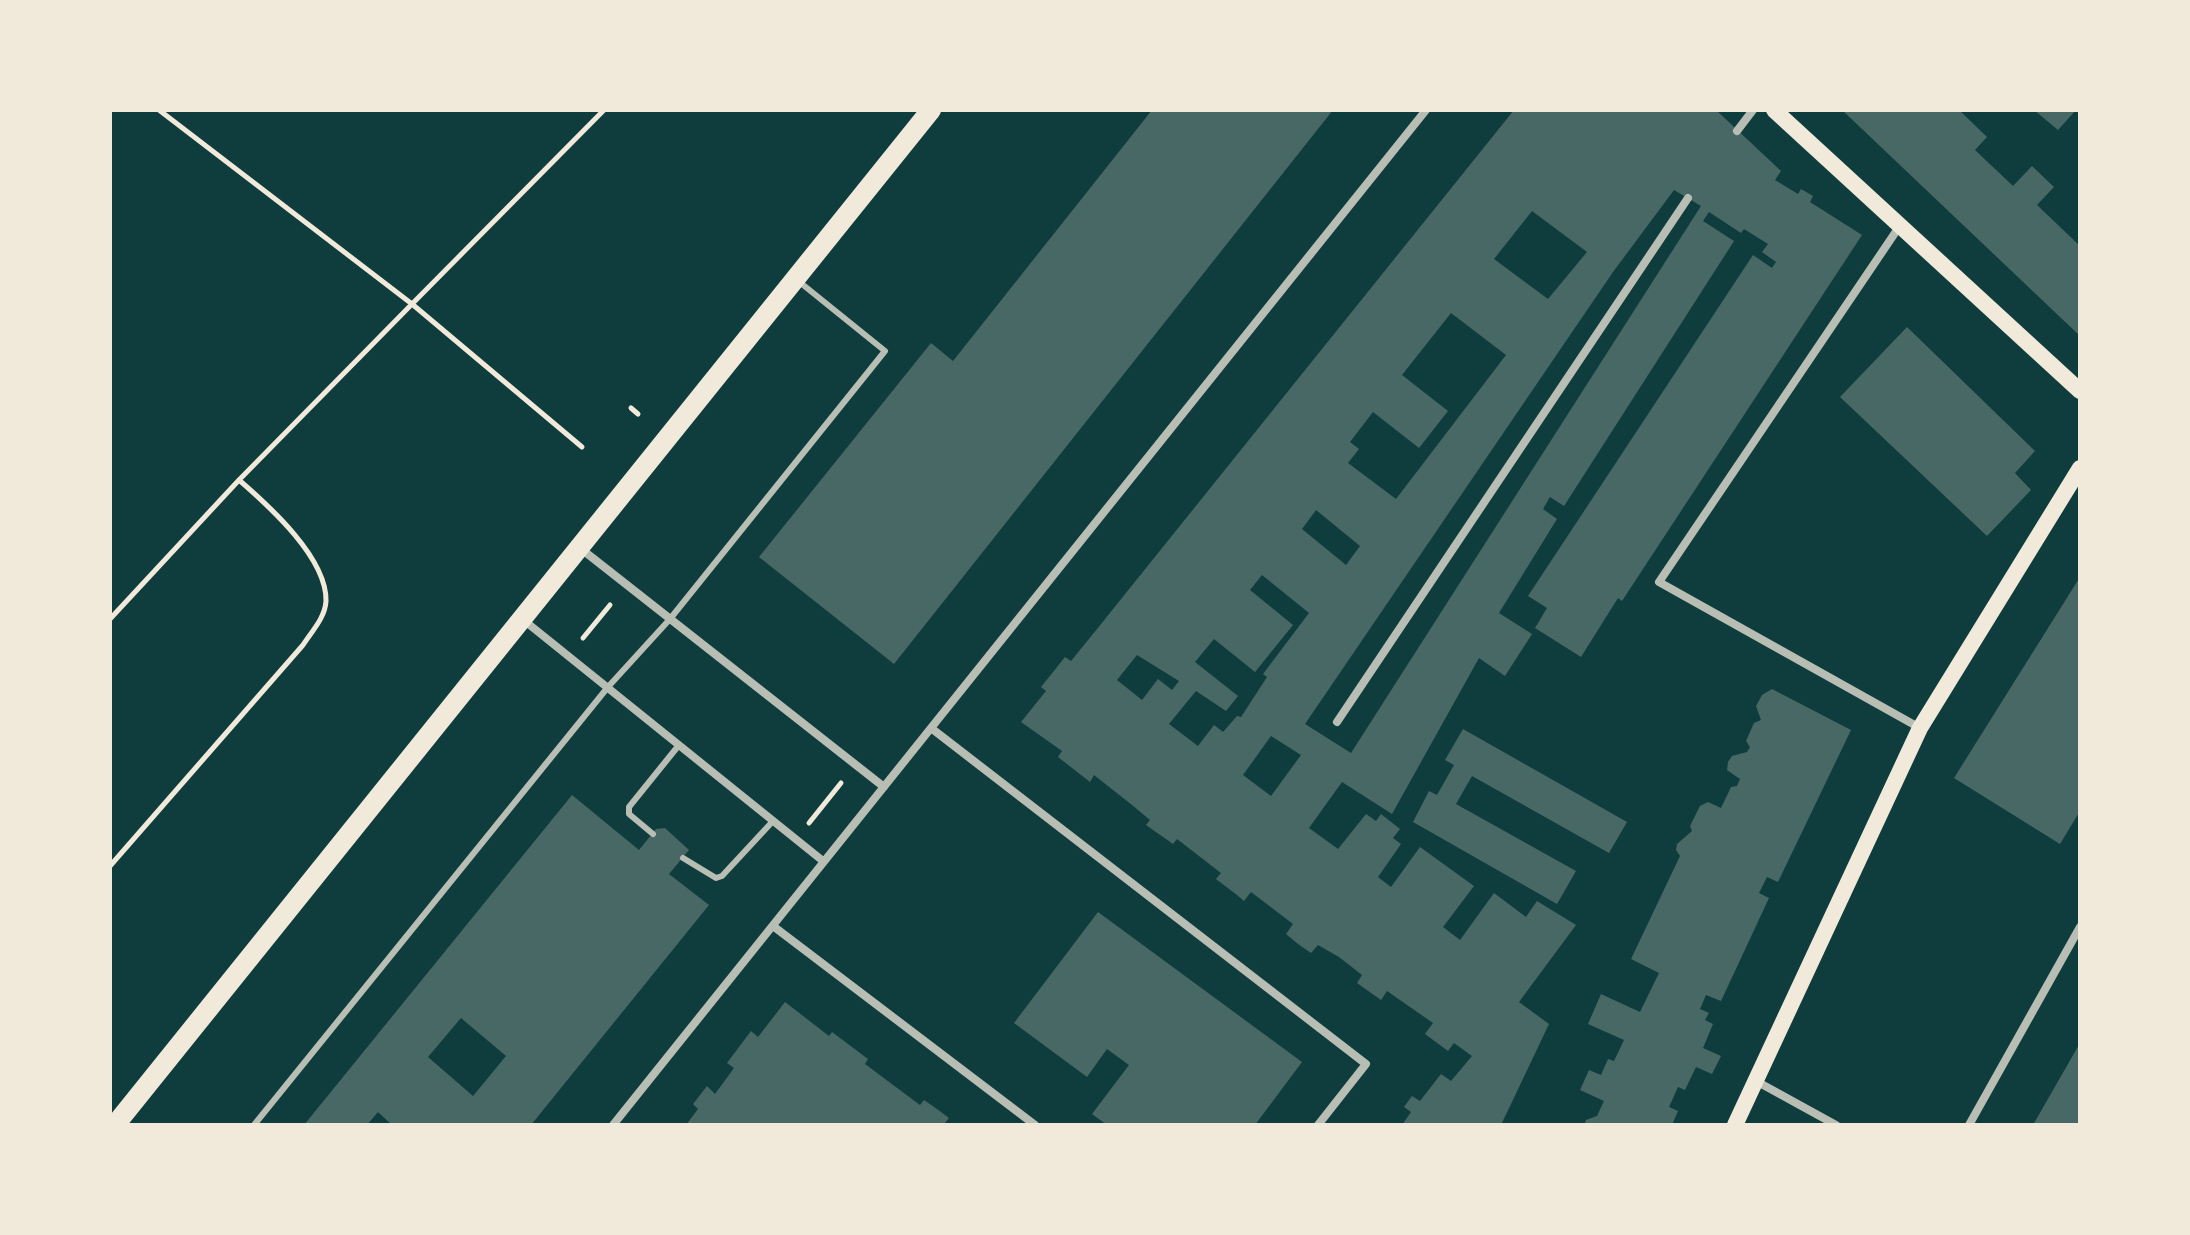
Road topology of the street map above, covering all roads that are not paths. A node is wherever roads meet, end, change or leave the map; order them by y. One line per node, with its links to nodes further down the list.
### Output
1 (931, 110): 8 (main road)
2 (1426, 110): 16 (street)
3 (1753, 110): 5 (street)
4 (1774, 110): 7 (main road)
5 (1737, 131)
6 (1688, 198): 15 (street)
7 (1899, 227): 9 (main road); 17 (street)
8 (794, 278): 11 (main road); 13 (lane)
9 (2080, 391)
10 (2080, 468): 17 (main road)
11 (579, 547): 12 (main road); 13 (street)
12 (521, 617): 14 (street); 27 (main road)
13 (670, 619): 14 (lane); 19 (street)
14 (608, 687): 18 (street); 28 (lane)
15 (1337, 722)
16 (931, 728): 19 (street); 31 (street)
17 (1920, 728): 26 (main road)
18 (679, 745): 20 (street); 21 (lane)
19 (884, 787): 23 (street)
20 (773, 821): 22 (lane); 23 (street)
21 (653, 834)
22 (683, 858)
23 (823, 861): 24 (street)
24 (773, 926): 29 (street); 30 (street)
25 (2080, 927): 34 (street)
26 (1756, 1081): 32 (main road); 33 (street)
27 (115, 1125)
28 (254, 1125)
29 (613, 1125)
30 (1035, 1125)
31 (1318, 1125)
32 (1735, 1125)
33 (1836, 1125)
34 (1969, 1125)

